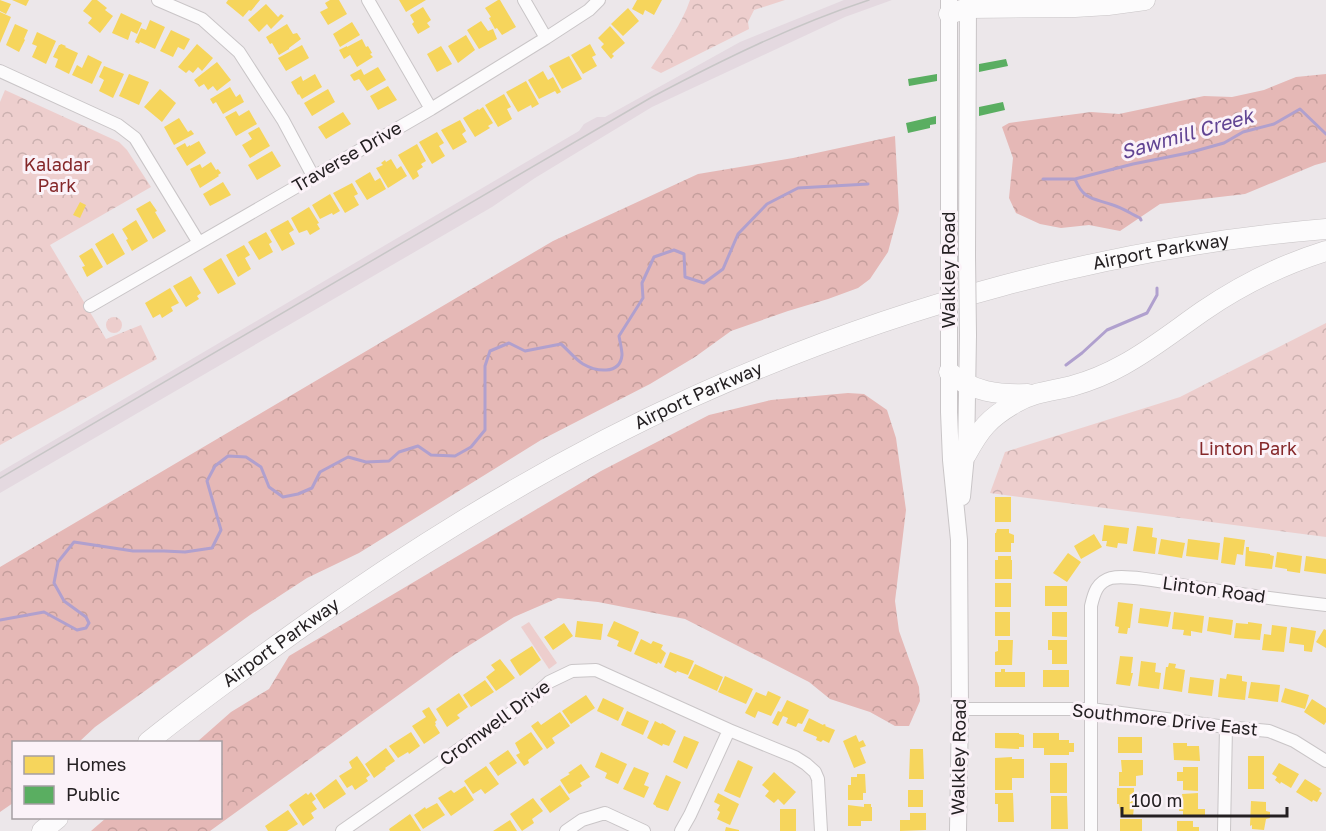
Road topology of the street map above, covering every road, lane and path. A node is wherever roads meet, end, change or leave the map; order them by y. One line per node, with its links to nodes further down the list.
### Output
1 (158, 0): 10 (street)
2 (368, 0): 9 (street)
3 (524, 0): 7 (street)
4 (599, 0): 7 (street, Traverse Drive)
5 (1145, 0): 6 (highway)
6 (961, 8): 15 (main road, Walkley Road, bridge); 16 (main road, Walkley Road, bridge)
7 (546, 38): 9 (street, Traverse Drive)
8 (0, 72): 12 (street)
9 (431, 109): 10 (street, Traverse Drive)
10 (313, 176): 12 (street, Traverse Drive)
11 (1326, 229): 25 (highway, Airport Parkway)
12 (199, 243): 14 (street, Traverse Drive)
13 (1326, 251): 17 (highway)
14 (90, 306)
15 (949, 372): 16 (highway); 19 (main road, Walkley Road)
16 (968, 385): 17 (highway); 18 (main road, Walkley Road)
17 (1037, 394): 18 (highway)
18 (966, 455): 19 (main road, Walkley Road)
19 (958, 540): 21 (main road, Walkley Road)
20 (1326, 605): 22 (street, Linton Road)
21 (960, 709): 22 (street, Southmore Drive East); 34 (main road, Walkley Road)
22 (1091, 709): 23 (street, Southmore Drive East); 35 (street)
23 (1226, 728): 26 (street, Southmore Drive East); 36 (street)
24 (729, 730): 29 (street, Cromwell Drive); 32 (street); 33 (street, Cromwell Drive)
25 (149, 741)
26 (1326, 761)
27 (57, 819): 28 (highway)
28 (42, 831)
29 (342, 831)
30 (566, 831): 31 (street)
31 (644, 831)
32 (681, 831)
33 (821, 831)
34 (958, 831)
35 (1091, 831)
36 (1224, 831)

